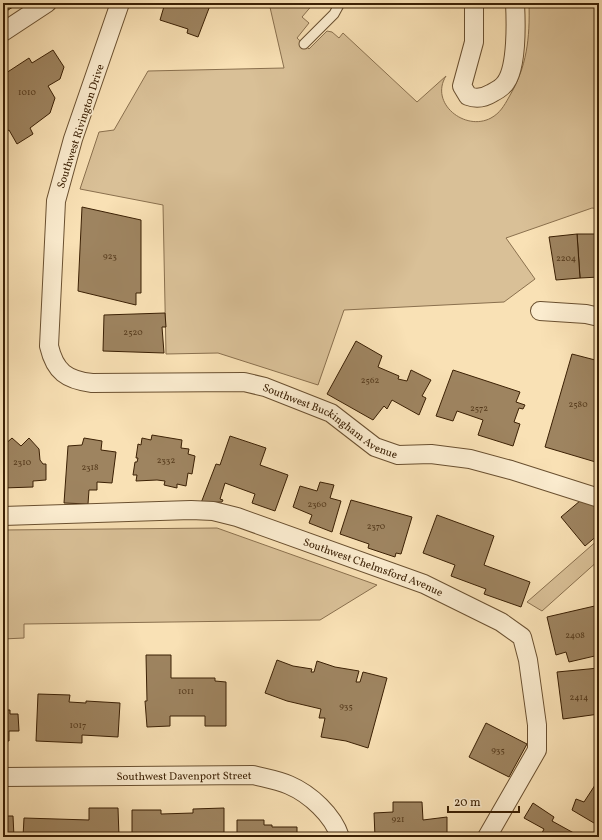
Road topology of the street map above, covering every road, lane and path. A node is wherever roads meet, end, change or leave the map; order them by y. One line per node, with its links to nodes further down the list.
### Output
1 (47, 3): 6 (street)
2 (120, 3): 10 (street, Southwest Rivington Drive)
3 (340, 3): 7 (lane)
4 (474, 3): 5 (street)
5 (515, 3)
6 (3, 32)
7 (304, 44)
8 (540, 311): 9 (street)
9 (599, 318)
10 (59, 370): 11 (street, Southwest Buckingham Avenue)
11 (599, 498)
12 (3, 516): 15 (street, Southwest Chelmsford Avenue)
13 (3, 777): 14 (street, Southwest Davenport Street)
14 (340, 837)
15 (488, 837)

